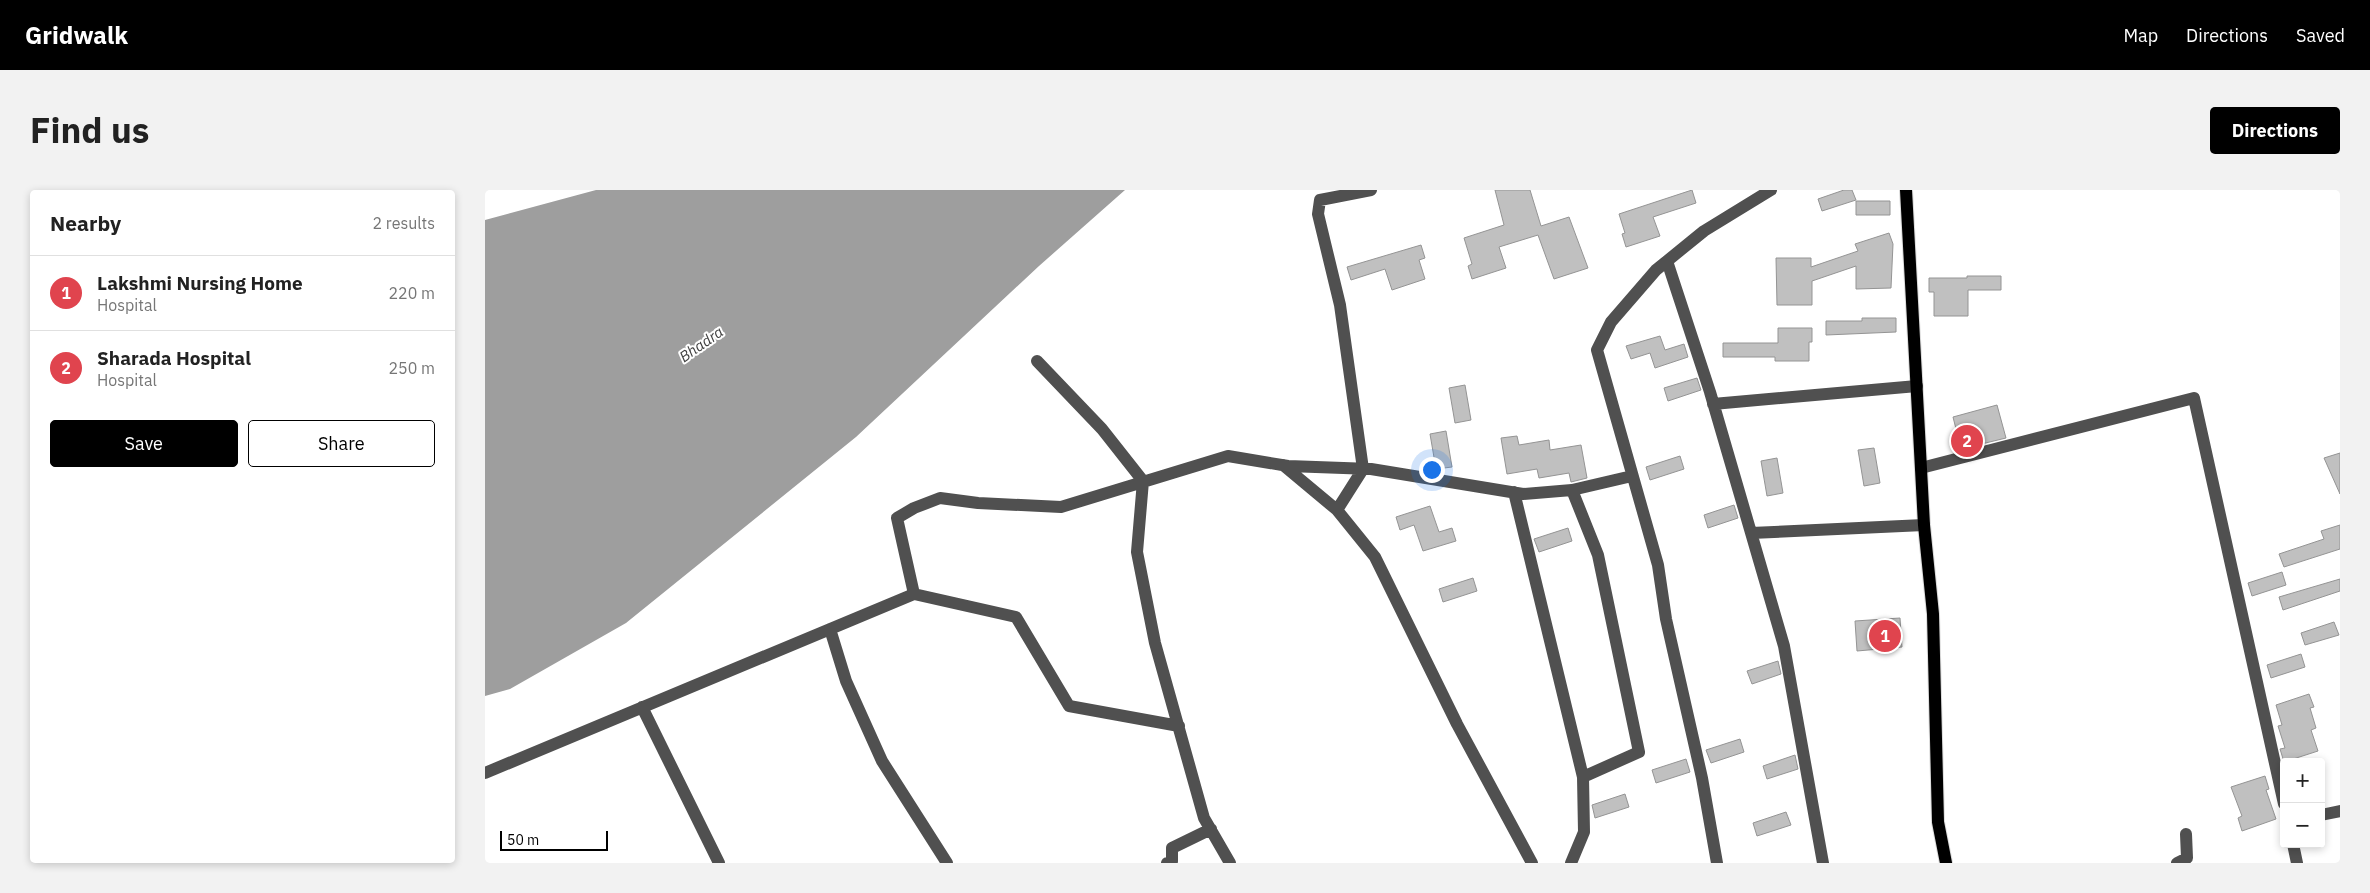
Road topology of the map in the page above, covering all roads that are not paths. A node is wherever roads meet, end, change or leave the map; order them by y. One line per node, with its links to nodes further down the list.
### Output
1 (1371, 190): 10 (street)
2 (1771, 190): 4 (street)
3 (1906, 190): 6 (main road)
4 (1667, 261): 7 (street); 11 (street)
5 (1037, 361): 12 (street)
6 (1917, 386): 7 (street); 9 (main road)
7 (1713, 404): 17 (street)
8 (1283, 465): 10 (street); 12 (street); 15 (street)
9 (1921, 468): 16 (main road); 24 (street)
10 (1363, 469): 14 (street); 15 (street)
11 (1632, 476): 13 (street); 36 (street)
12 (1143, 481): 18 (street); 21 (street)
13 (1571, 490): 14 (street); 23 (street)
14 (1514, 492): 23 (street)
15 (1337, 510): 34 (street)
16 (1924, 525): 17 (street); 38 (main road)
17 (1751, 533): 37 (street)
18 (914, 594): 19 (street); 21 (street)
19 (830, 629): 20 (street); 31 (street)
20 (642, 707): 22 (street); 30 (street)
21 (1179, 726): 27 (street)
22 (485, 773)
23 (1583, 777): 35 (street)
24 (2284, 803)
25 (2340, 811): 26 (street)
26 (2325, 814)
27 (1211, 829): 32 (street); 33 (street)
28 (2186, 834): 39 (street)
29 (2294, 848): 40 (street)
30 (719, 863)
31 (947, 863)
32 (1167, 863)
33 (1230, 863)
34 (1532, 863)
35 (1571, 863)
36 (1717, 863)
37 (1823, 863)
38 (1946, 863)
39 (2177, 863)
40 (2297, 863)

